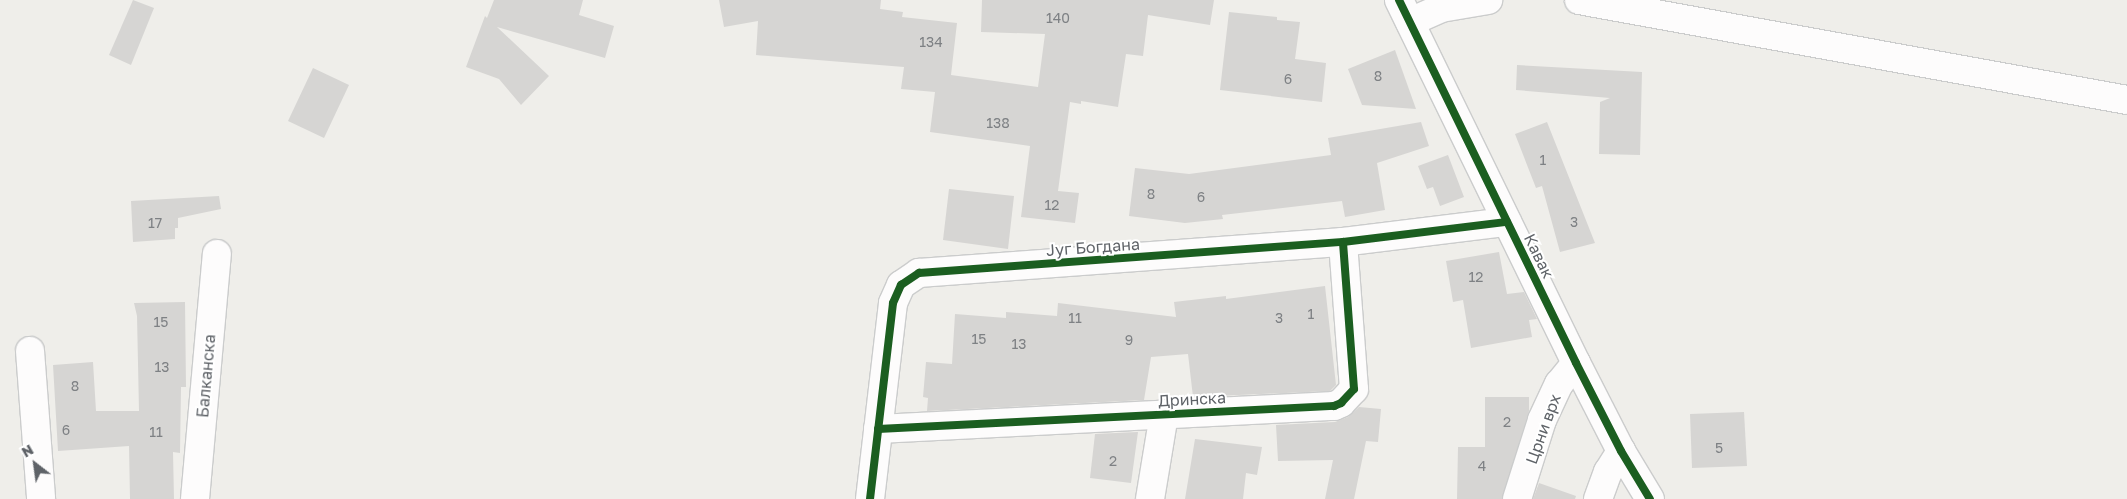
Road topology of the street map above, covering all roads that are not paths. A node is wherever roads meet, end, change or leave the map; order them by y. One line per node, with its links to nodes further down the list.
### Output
1 (1488, 0): 3 (street)
2 (1579, 0): 4 (street)
3 (1404, 11): 5 (street, Кавак)
4 (2127, 100)
5 (1507, 222): 6 (street, Југ Богдана); 9 (street, Кавак)
6 (1343, 242): 10 (street, Дринска); 11 (street, Југ Богдана)
7 (217, 254): 14 (street, Балканска)
8 (30, 351): 13 (street)
9 (1576, 363): 12 (street, Кавак); 17 (street, Црни врх)
10 (1164, 414): 11 (street, Дринска); 16 (street, Дринска)
11 (878, 429): 15 (street, Југ Богдана)
12 (1621, 452): 18 (street); 19 (street, Кавак)
13 (41, 499)
14 (195, 499)
15 (870, 499)
16 (1150, 499)
17 (1518, 499)
18 (1598, 499)
19 (1650, 499)

